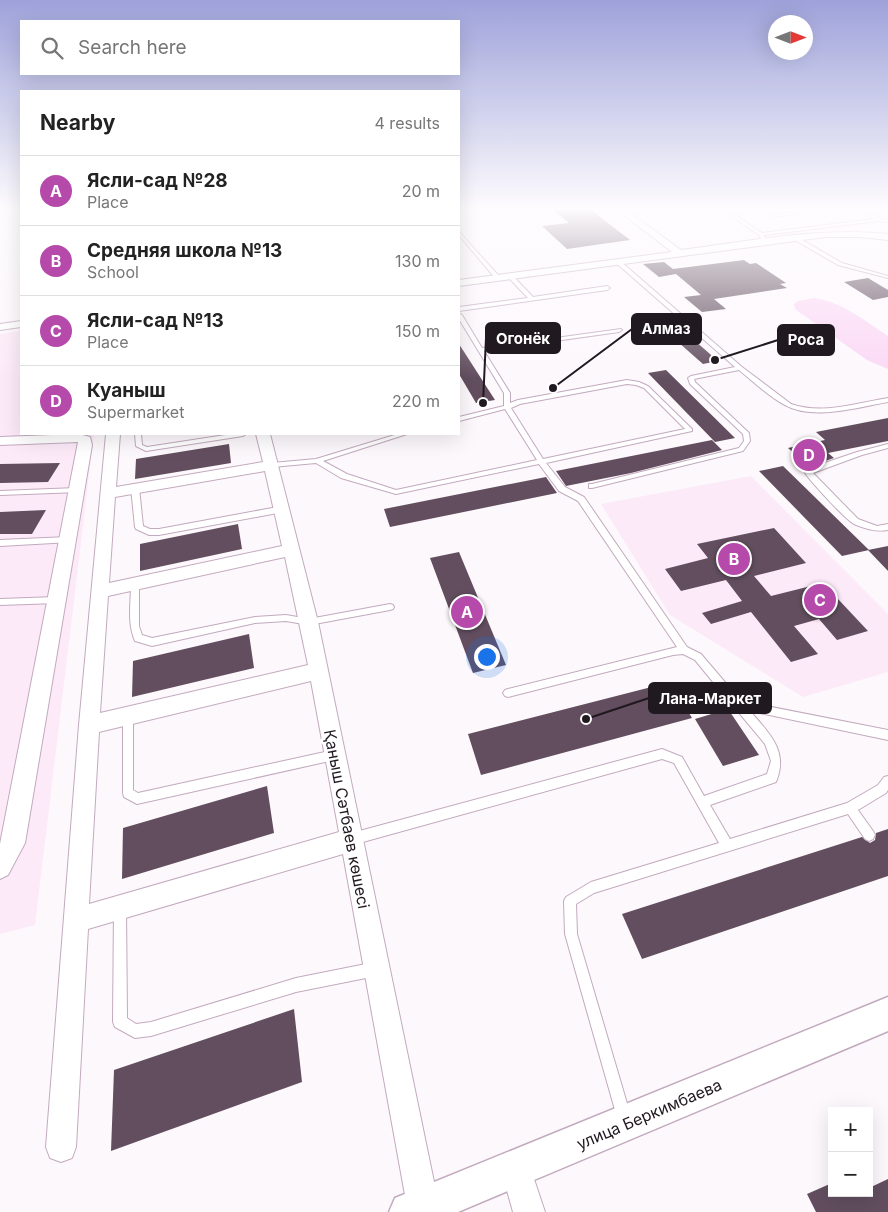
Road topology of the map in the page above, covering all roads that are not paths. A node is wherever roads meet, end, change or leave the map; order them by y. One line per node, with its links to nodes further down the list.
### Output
1 (486, 267): 7 (lane)
2 (578, 267): 5 (street)
3 (624, 267): 17 (lane)
4 (849, 267): 6 (lane)
5 (510, 276): 7 (street); 10 (lane)
6 (888, 277)
7 (496, 278): 8 (street)
8 (460, 283)
9 (607, 288): 10 (lane)
10 (532, 299): 11 (lane)
11 (460, 309)
12 (460, 317): 16 (lane)
13 (20, 324): 14 (street)
14 (0, 327)
15 (619, 330): 16 (lane)
16 (482, 350): 19 (lane)
17 (740, 368): 18 (lane); 31 (lane)
18 (888, 400)
19 (506, 407): 20 (lane); 28 (lane); 28 (lane)
20 (460, 419)
21 (113, 435): 35 (street)
22 (138, 435): 23 (lane)
23 (237, 435)
24 (263, 435): 30 (street, Қаныш Сәтбаев көшесі)
25 (401, 435): 29 (lane)
26 (0, 441): 33 (street)
27 (888, 446): 37 (lane)
28 (540, 460): 29 (lane); 47 (lane)
29 (317, 461): 30 (lane)
30 (272, 465): 32 (street); 36 (street, Қаныш Сәтбаев көшесі)
31 (592, 486)
32 (135, 488): 35 (street); 36 (lane)
33 (77, 490): 34 (lane); 38 (street)
34 (0, 493)
35 (109, 493): 42 (street)
36 (282, 510): 40 (street, Қаныш Сәтбаев көшесі)
37 (888, 527)
38 (68, 540): 39 (lane); 43 (street)
39 (0, 543)
40 (292, 550): 41 (street); 46 (street, Қаныш Сәтбаев көшесі)
41 (135, 584): 42 (street); 46 (lane)
42 (99, 592): 52 (street)
43 (57, 600): 44 (lane); 61 (street)
44 (0, 602)
45 (390, 607): 46 (lane)
46 (309, 622): 48 (street, Қаныш Сәтбаев көшесі)
47 (684, 650): 49 (lane); 50 (lane)
48 (318, 671): 51 (street); 54 (street, Қаныш Сәтбаев көшесі)
49 (508, 694)
50 (736, 704): 53 (lane); 56 (lane)
51 (128, 716): 52 (street); 54 (lane)
52 (89, 725): 63 (street)
53 (888, 735)
54 (334, 755): 59 (street, Қаныш Сәтбаев көшесі)
55 (888, 781): 57 (lane)
56 (702, 802): 59 (lane); 60 (lane)
57 (850, 808): 58 (lane); 60 (lane)
58 (869, 835)
59 (351, 840): 62 (street); 64 (street, Қаныш Сәтбаев көшесі)
60 (727, 846): 66 (lane)
61 (0, 867)
62 (120, 906): 63 (street); 64 (lane)
63 (76, 921): 67 (street)
64 (376, 969): 69 (street, Қаныш Сәтбаев көшесі)
65 (888, 1014): 66 (street, улица Беркимбаева)
66 (626, 1123): 68 (street, улица Беркимбаева)
67 (61, 1147)
68 (516, 1169): 69 (street, улица Беркимбаева); 70 (street)
69 (416, 1209)
70 (529, 1212)

